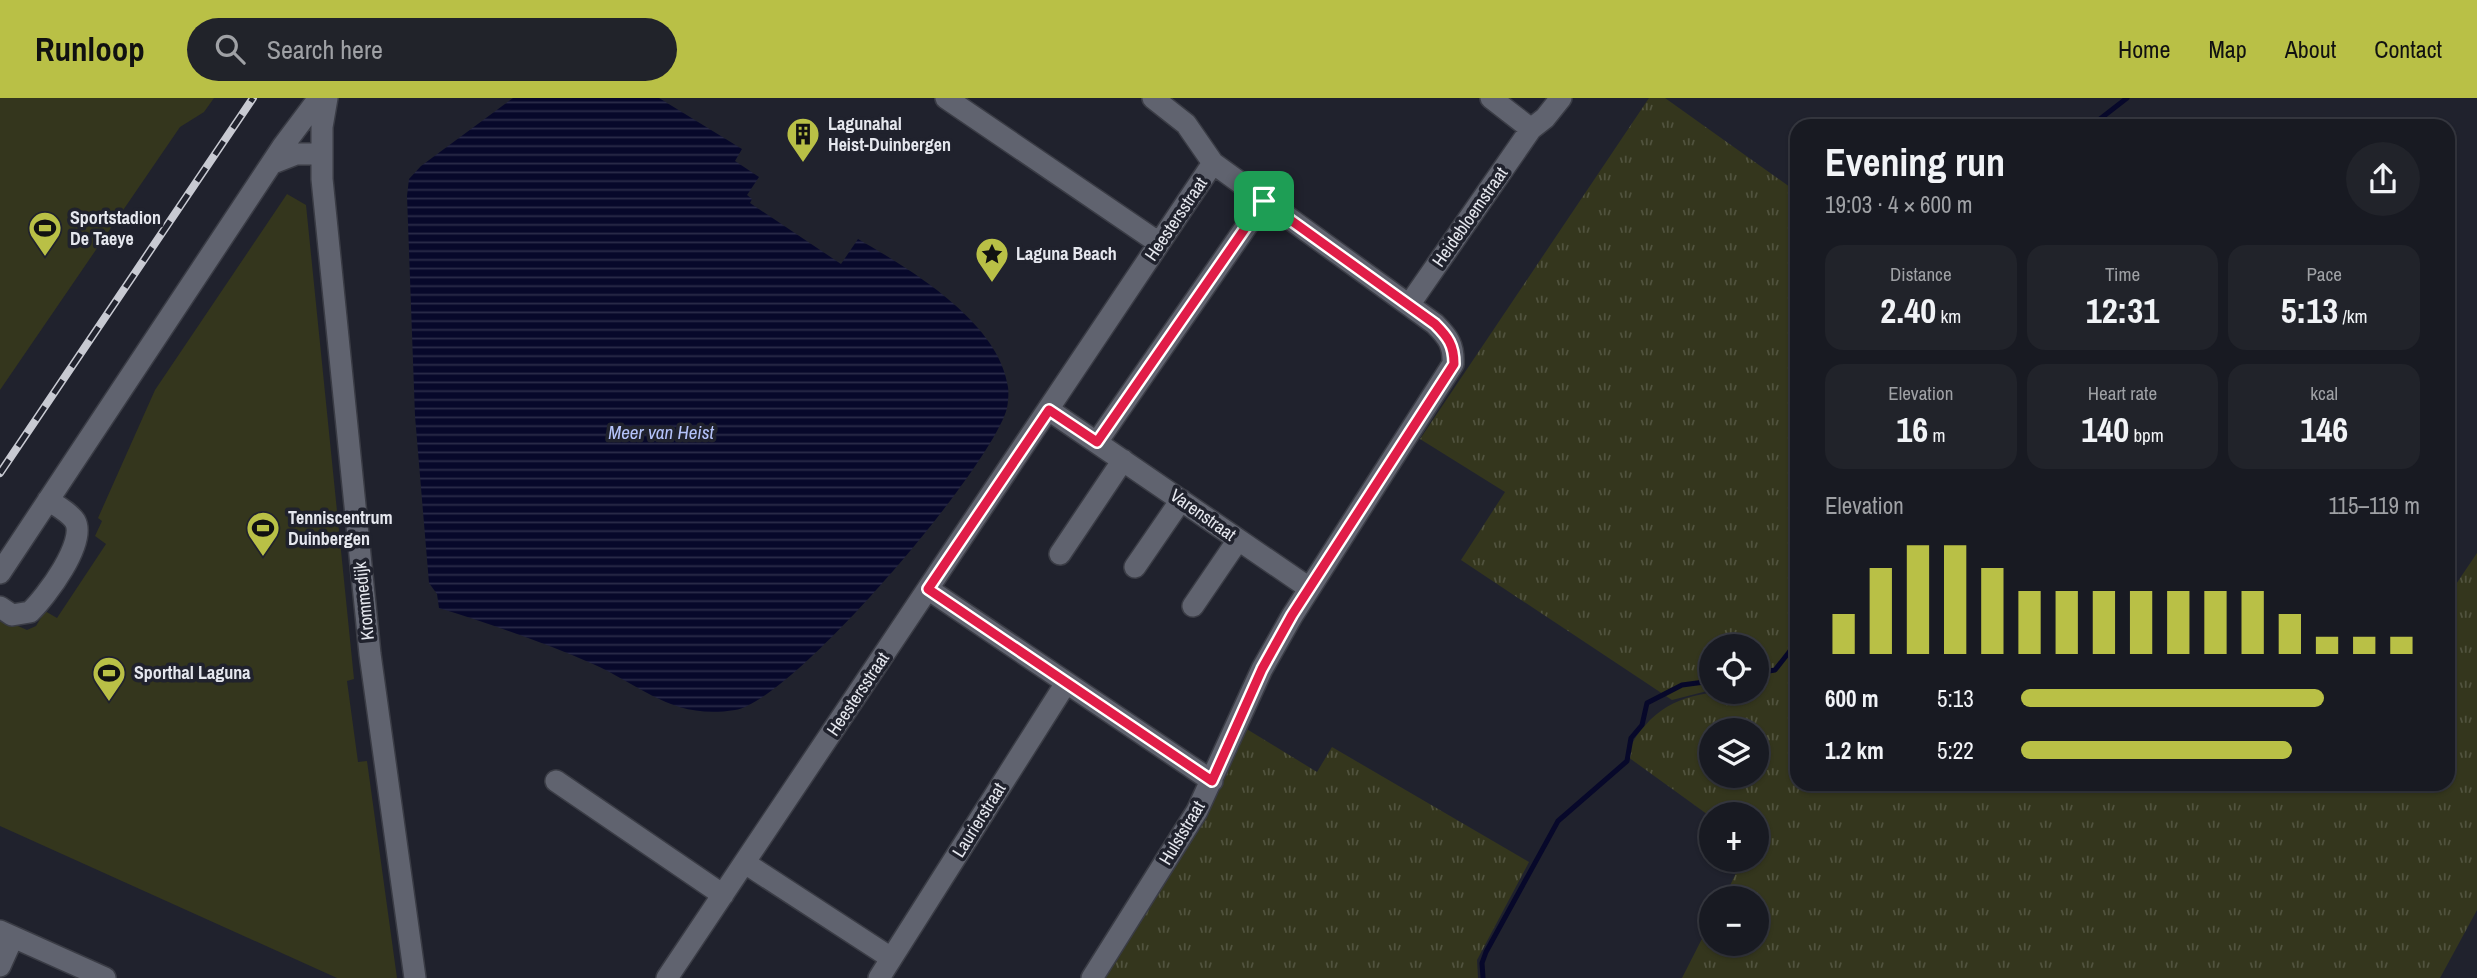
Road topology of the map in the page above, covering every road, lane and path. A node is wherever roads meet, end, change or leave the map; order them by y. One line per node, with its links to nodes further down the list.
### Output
1 (319, 98): 8 (street)
2 (327, 98): 7 (street, Krommedijk)
3 (946, 98): 14 (street)
4 (1153, 98): 12 (street)
5 (1491, 98): 9 (street)
6 (1561, 98): 9 (street, Heidebloemstraat)
7 (322, 127): 8 (street); 10 (street, Krommedijk)
8 (294, 129): 11 (street)
9 (1531, 129): 15 (street, Heidebloemstraat)
10 (320, 153): 11 (street); 38 (street, Krommedijk)
11 (273, 163): 19 (street)
12 (1213, 163): 13 (street, Heestersstraat); 14 (street, Heestersstraat)
13 (1264, 201): 15 (street, Hulststraat); 17 (street)
14 (1160, 243): 16 (street, Heestersstraat)
15 (1409, 305): 25 (street, Hulststraat)
16 (1049, 410): 17 (street); 26 (street, Heestersstraat)
17 (1097, 442): 18 (street, Varenstraat)
18 (1123, 460): 20 (street, Varenstraat); 22 (street)
19 (48, 500): 24 (street); 28 (street)
20 (1181, 500): 21 (street, Varenstraat); 23 (street)
21 (1238, 540): 25 (street, Varenstraat); 27 (street)
22 (1060, 554)
23 (1135, 567)
24 (0, 573)
25 (1309, 588): 31 (street, Hulststraat)
26 (928, 589): 29 (street); 32 (street, Heestersstraat)
27 (1193, 606)
28 (0, 607)
29 (1066, 683): 31 (street); 35 (street, Laurierstraat)
30 (556, 781): 33 (street)
31 (1212, 781): 41 (street, Hulststraat)
32 (746, 863): 33 (street, Heestersstraat); 35 (street)
33 (723, 895): 39 (street, Heestersstraat)
34 (7, 934): 36 (street); 37 (street)
35 (891, 958): 40 (street, Laurierstraat)
36 (0, 966)
37 (105, 978)
38 (415, 978)
39 (667, 978)
40 (879, 978)
41 (1092, 978)

